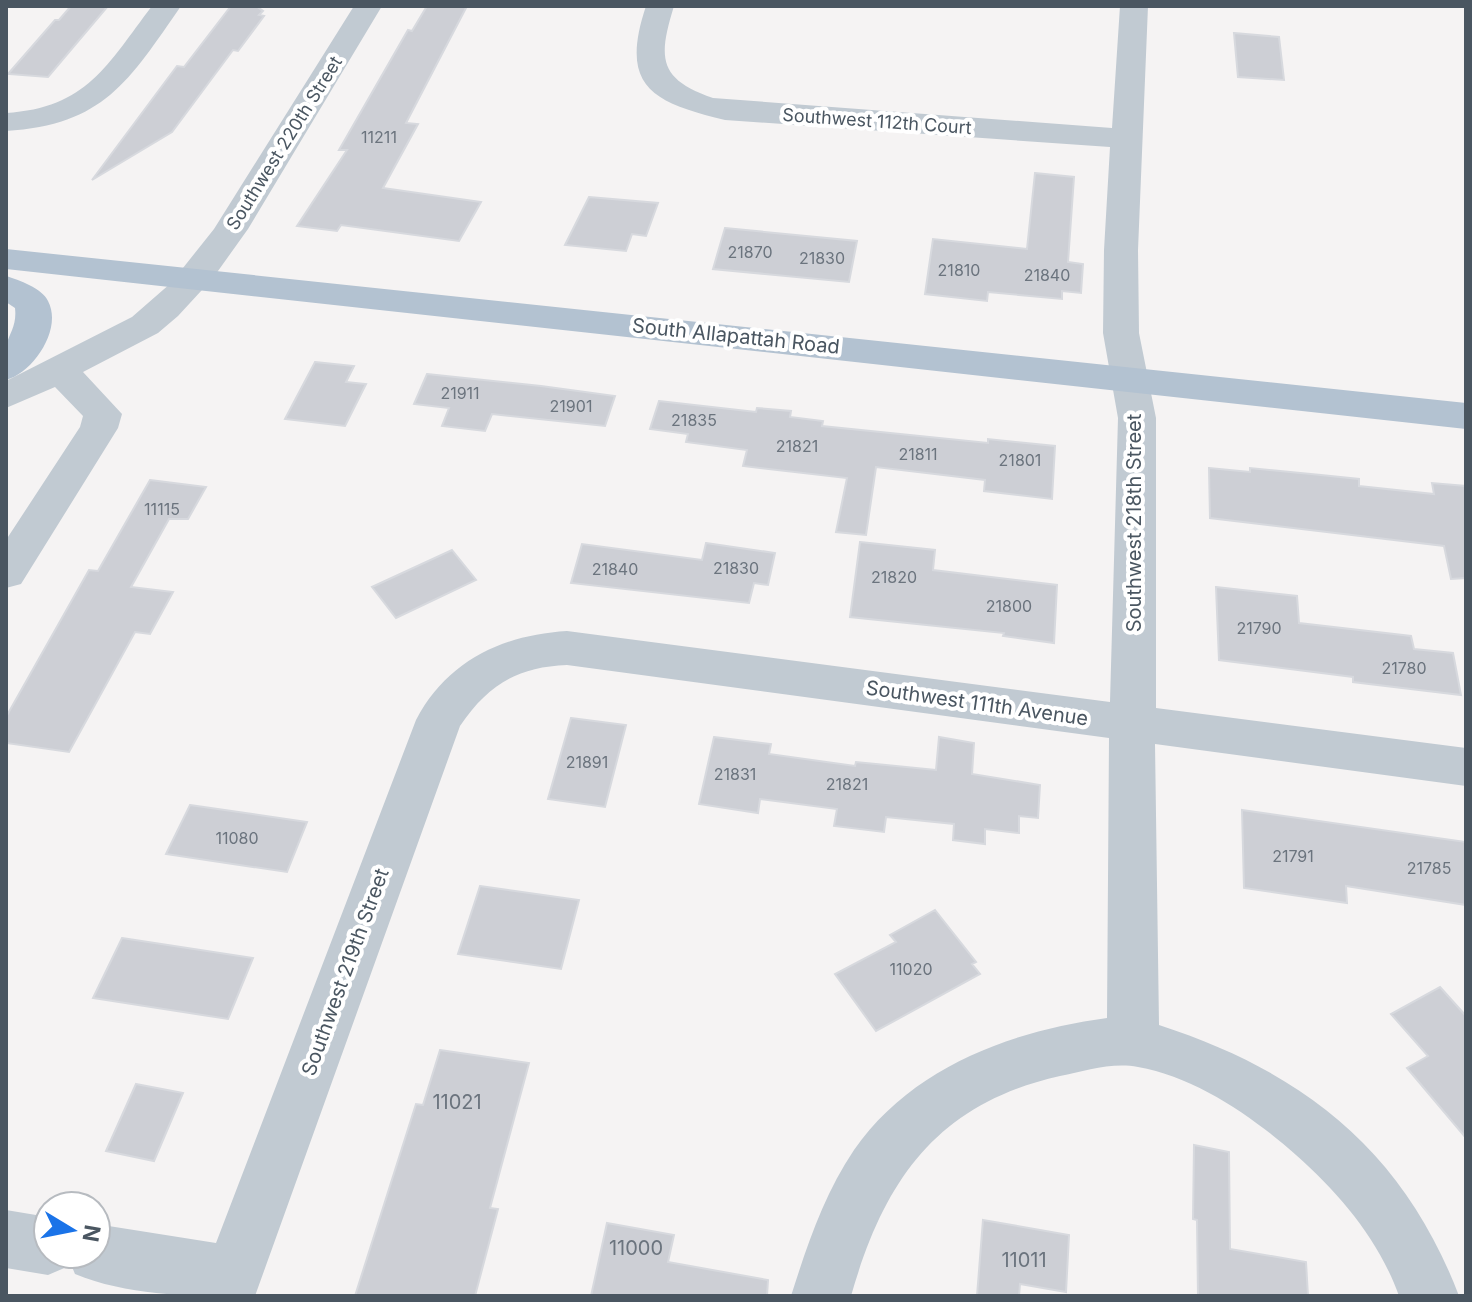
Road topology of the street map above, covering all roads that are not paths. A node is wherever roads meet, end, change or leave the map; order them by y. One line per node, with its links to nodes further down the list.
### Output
1 (167, 6): 5 (street)
2 (368, 6): 8 (street, Southwest 220th Street)
3 (660, 6): 6 (street, Southwest 112th Court)
4 (1134, 6): 6 (street, Southwest 218th Street)
5 (6, 122)
6 (1125, 138): 12 (street, Southwest 218th Street)
7 (6, 259): 8 (main road, South Allapattah Road)
8 (196, 278): 11 (street, Southwest 220th Street); 12 (main road, South Allapattah Road)
9 (6, 287): 10 (main road)
10 (6, 368)
11 (60, 370): 13 (street, Southwest 220th Street); 15 (street)
12 (1129, 380): 14 (main road, South Allapattah Road); 17 (street, Southwest 218th Street)
13 (6, 396)
14 (1466, 416)
15 (6, 573)
16 (490, 665): 17 (street, Southwest 111th Avenue); 23 (street, Southwest 219th Street)
17 (1133, 724): 18 (street, Southwest 111th Avenue); 19 (street, Southwest 218th Street)
18 (1466, 767)
19 (1133, 1042): 24 (street); 25 (street)
20 (6, 1239): 21 (street)
21 (32, 1243)
22 (112, 1257): 23 (street)
23 (229, 1285)
24 (821, 1296)
25 (1429, 1296)

